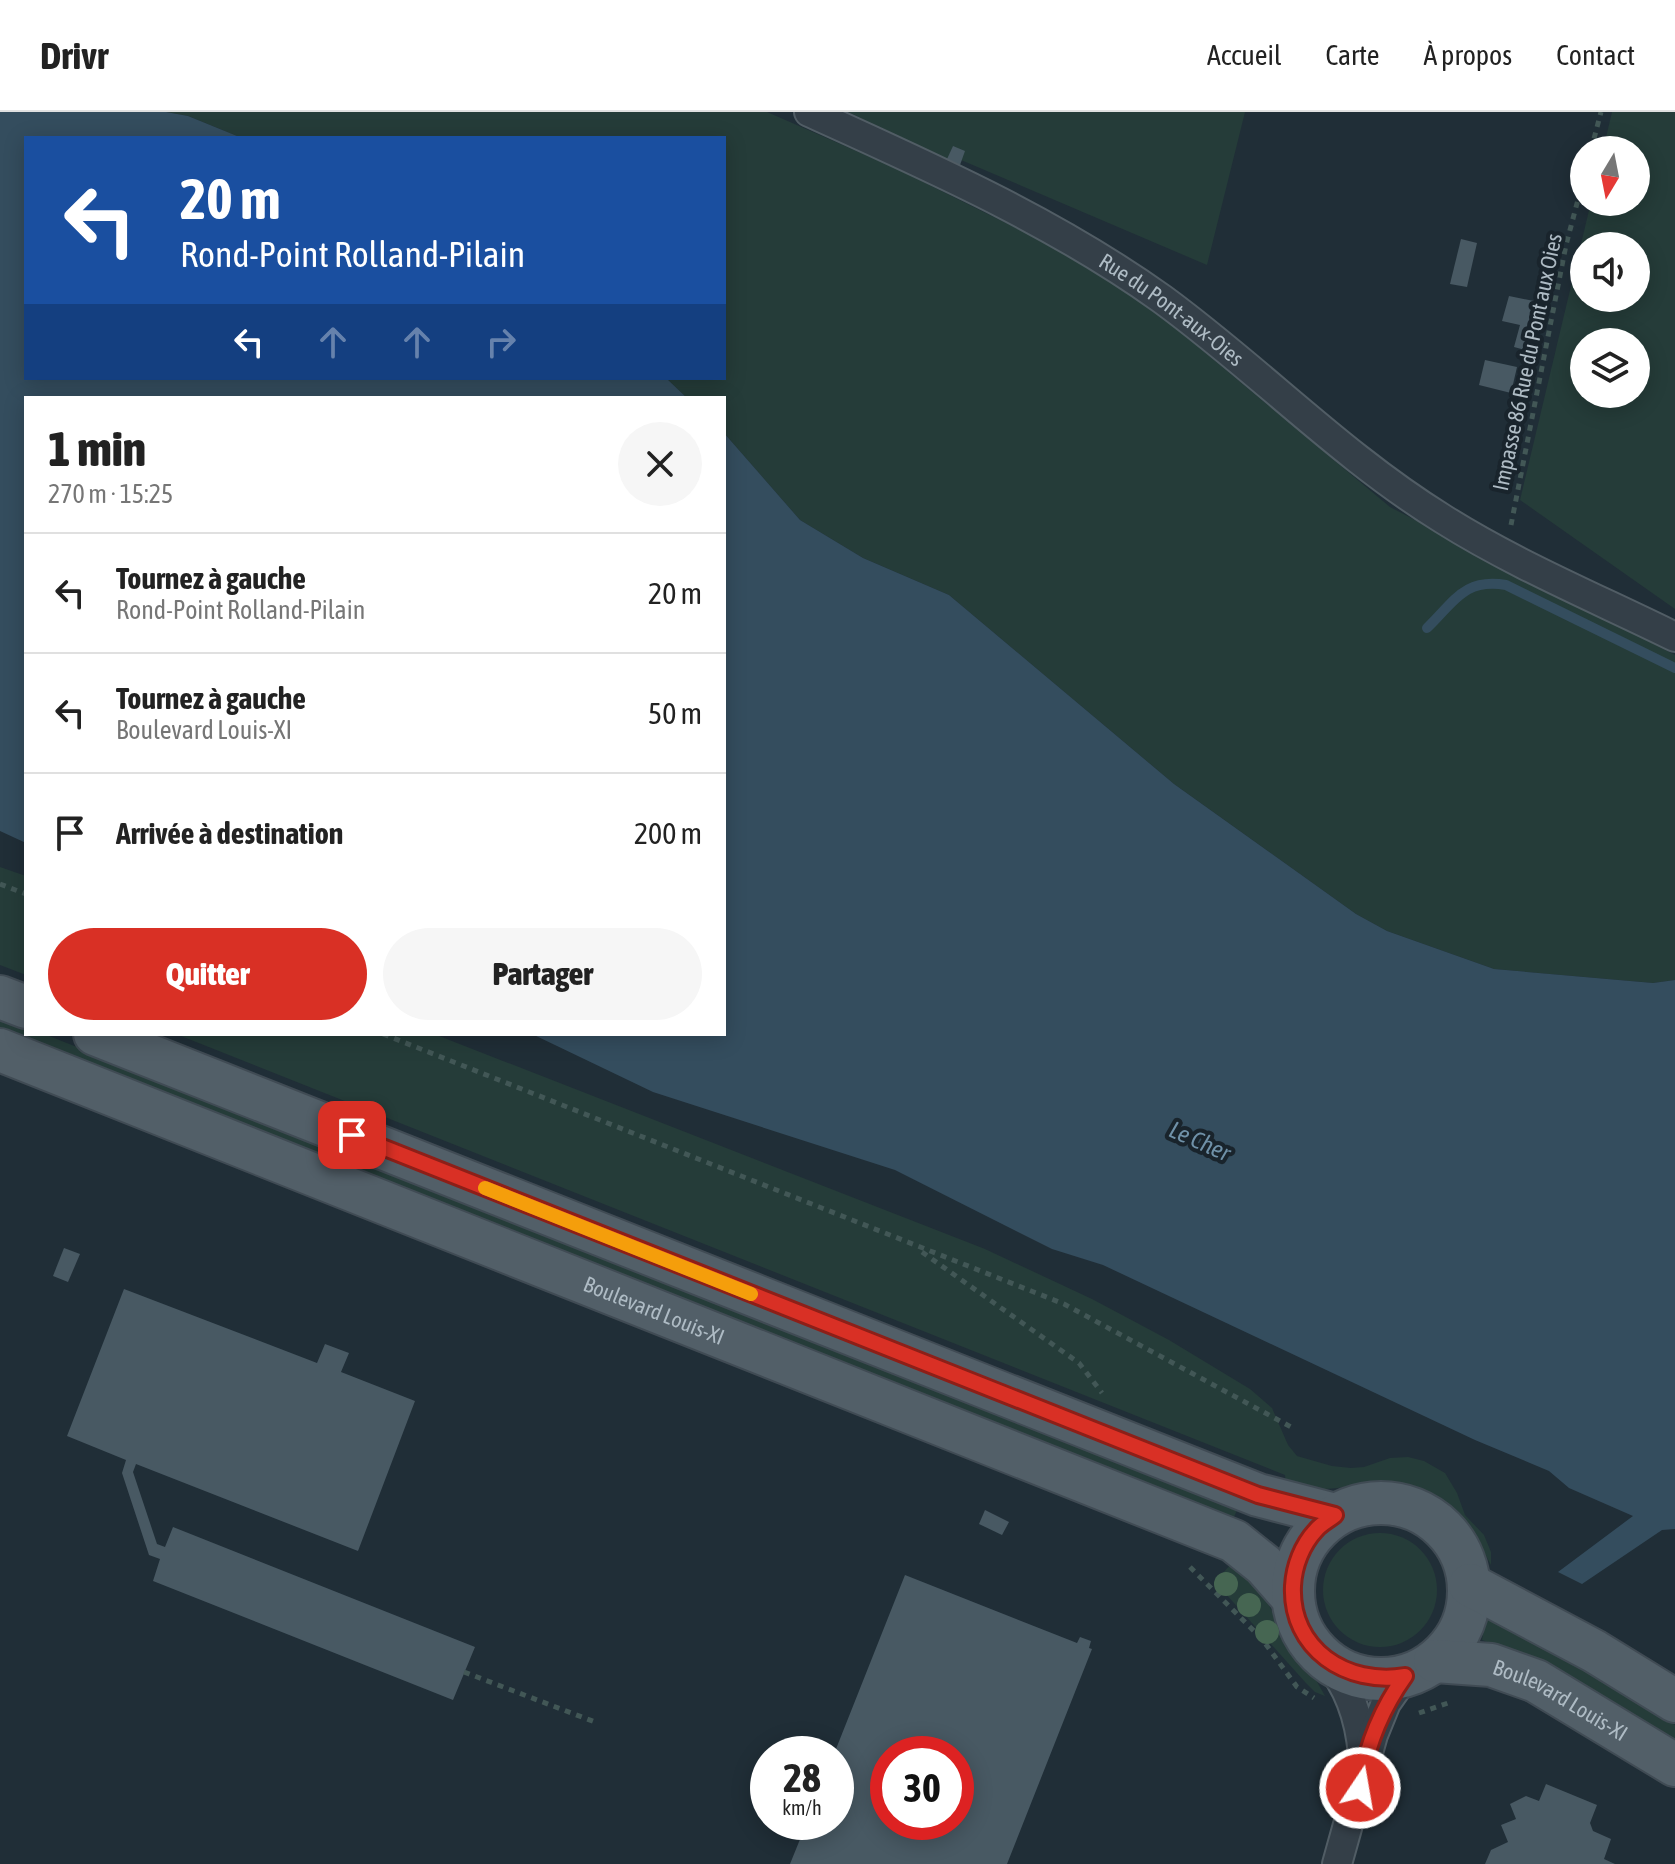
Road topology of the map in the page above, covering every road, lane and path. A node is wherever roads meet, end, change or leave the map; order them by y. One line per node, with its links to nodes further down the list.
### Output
1 (809, 112): 5 (street, Rue du Pont-aux-Oies)
2 (1601, 112): 3 (path)
3 (1595, 136)
4 (1574, 216): 5 (path, Impasse 86 Rue du Pont aux Oies)
5 (1505, 553): 6 (street, Rue du Pont-aux-Oies)
6 (1675, 637)
7 (0, 884): 8 (path)
8 (24, 893)
9 (0, 997): 10 (main road)
10 (24, 1006)
11 (100, 1036): 16 (main road)
12 (388, 1036): 14 (path)
13 (0, 1050): 19 (main road, Boulevard Louis-XI)
14 (915, 1247): 15 (path); 16 (path)
15 (1293, 1428)
16 (1118, 1439): 17 (main road)
17 (1335, 1515): 18 (main road); 19 (main road)
18 (1470, 1585): 21 (main road); 23 (main road)
19 (1293, 1598): 20 (main road)
20 (1326, 1660): 21 (main road); 25 (street)
21 (1420, 1668): 25 (street); 26 (main road, Boulevard Louis-XI)
22 (464, 1672): 24 (path)
23 (1675, 1701)
24 (595, 1722)
25 (1363, 1764): 27 (street)
26 (1675, 1765)
27 (1337, 1864)

